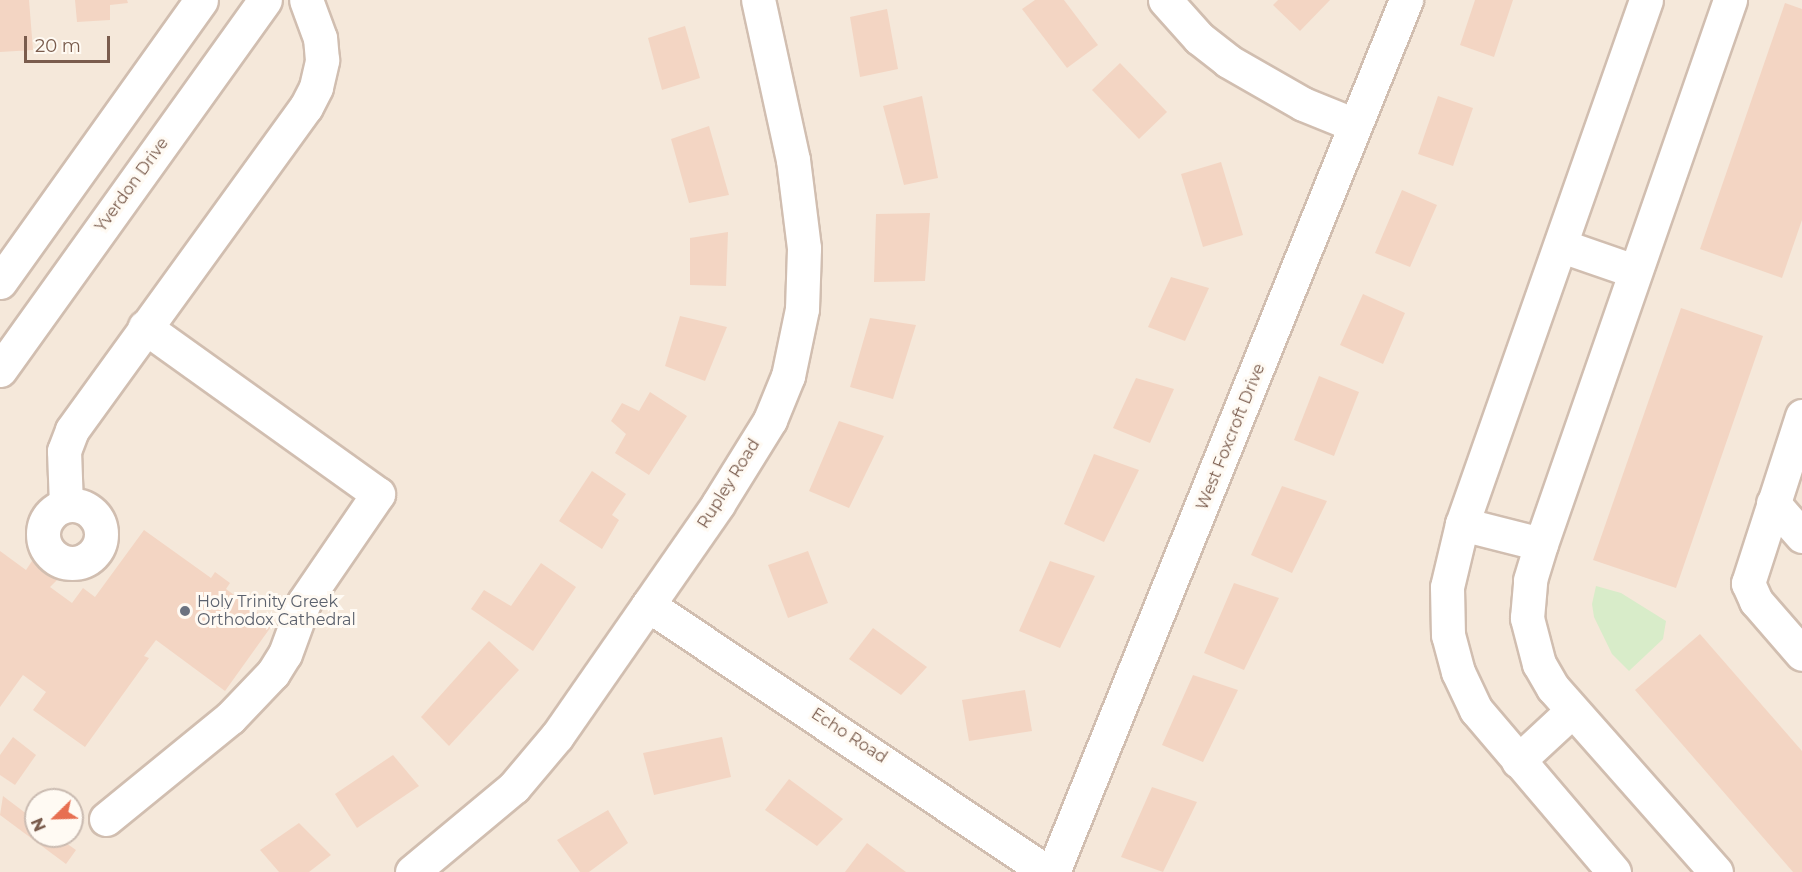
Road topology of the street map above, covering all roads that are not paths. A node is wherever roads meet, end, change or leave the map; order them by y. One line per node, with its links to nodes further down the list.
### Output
1 (201, 0): 12 (street)
2 (265, 0): 14 (street, Yverdon Drive)
3 (306, 0): 13 (street)
4 (758, 0): 21 (street, Rupley Road)
5 (1165, 0): 9 (street)
6 (1406, 0): 9 (street, West Foxcroft Drive)
7 (1646, 0): 10 (street)
8 (1730, 0): 11 (street)
9 (1355, 124): 28 (street, West Foxcroft Drive)
10 (1562, 246): 11 (street); 18 (street)
11 (1634, 271): 20 (street)
12 (0, 282)
13 (145, 327): 17 (street); 25 (street)
14 (0, 370)
15 (1802, 416): 16 (street)
16 (1773, 503): 19 (street); 22 (street)
17 (66, 505)
18 (1462, 524): 20 (street); 24 (street)
19 (1802, 536)
20 (1541, 544): 23 (street)
21 (648, 605): 26 (street, Rupley Road); 27 (street, Echo Road)
22 (1802, 654)
23 (1572, 711): 24 (street); 30 (street)
24 (1518, 761): 29 (street)
25 (106, 819)
26 (412, 872)
27 (1047, 872)
28 (1053, 872)
29 (1614, 872)
30 (1716, 872)

